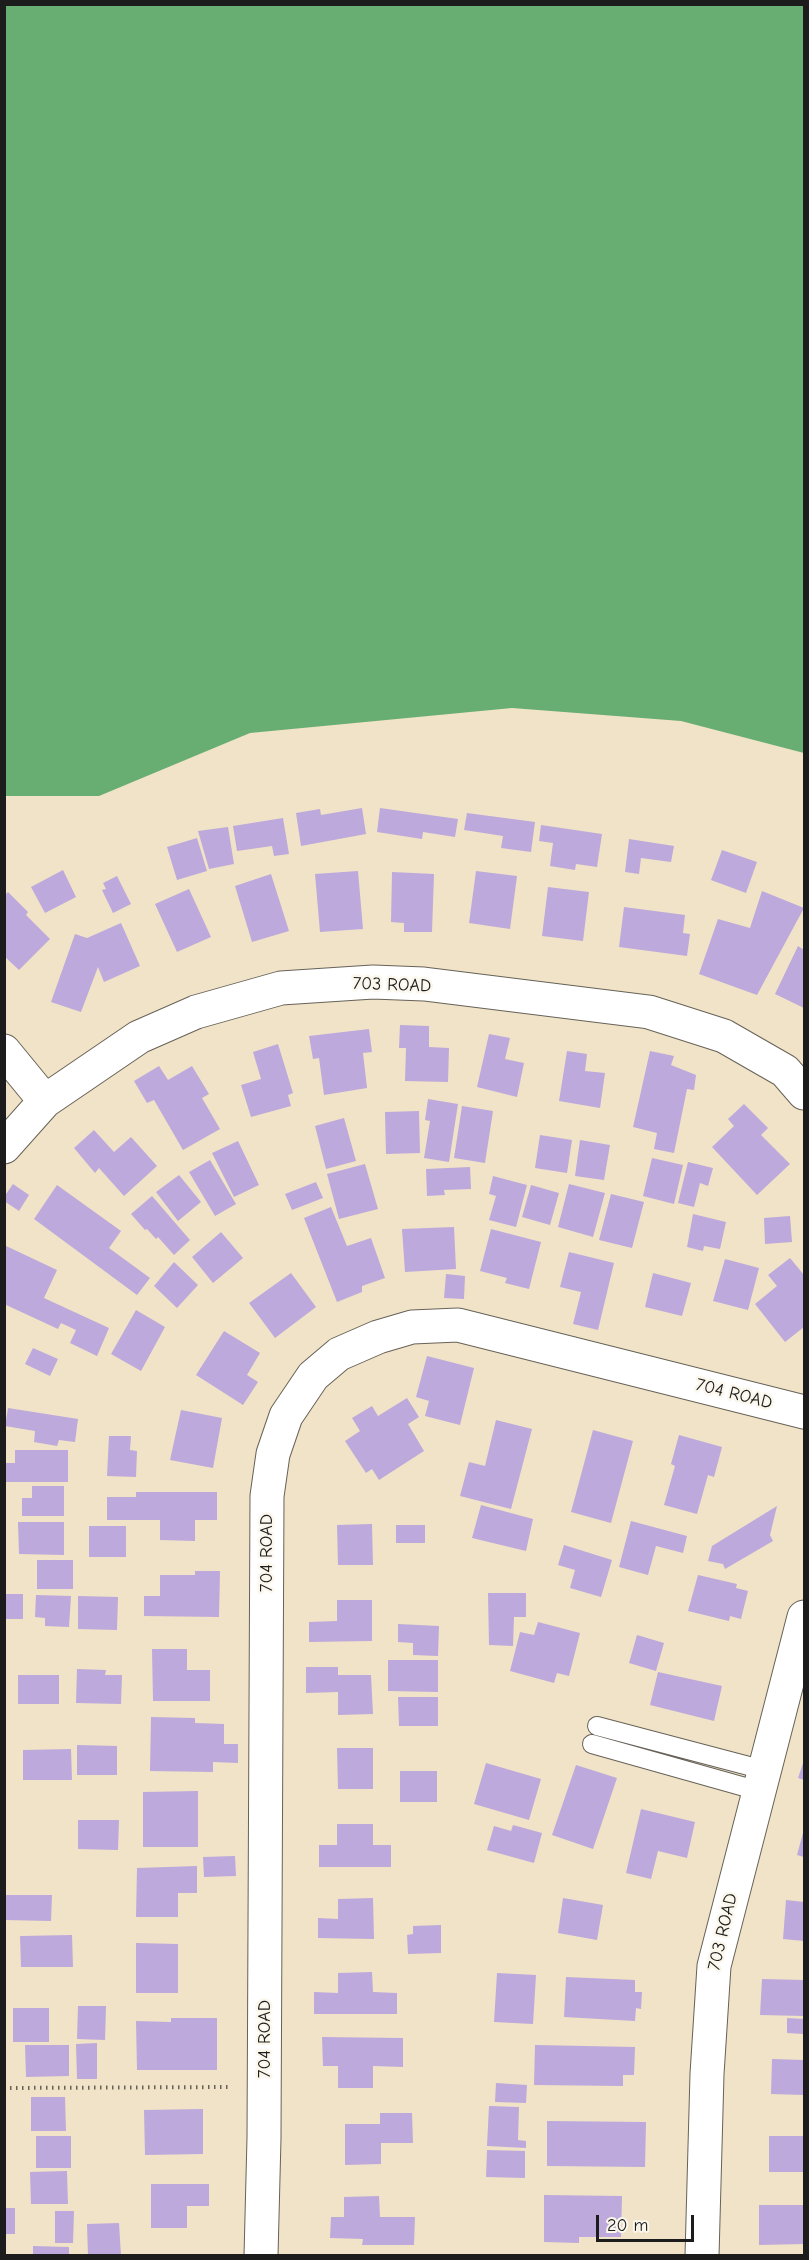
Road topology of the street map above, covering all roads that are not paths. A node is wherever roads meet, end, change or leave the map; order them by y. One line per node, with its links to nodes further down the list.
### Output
1 (4, 1051): 3 (street)
2 (804, 1093): 3 (street, 703 ROAD)
3 (45, 1101): 4 (street, 703 ROAD)
4 (4, 1147)
5 (804, 1412): 10 (street, 704 ROAD)
6 (804, 1617): 9 (street, 703 ROAD)
7 (597, 1726): 9 (lane)
8 (592, 1744): 9 (lane)
9 (762, 1780): 11 (street, 703 ROAD)
10 (261, 2256)
11 (702, 2256)

